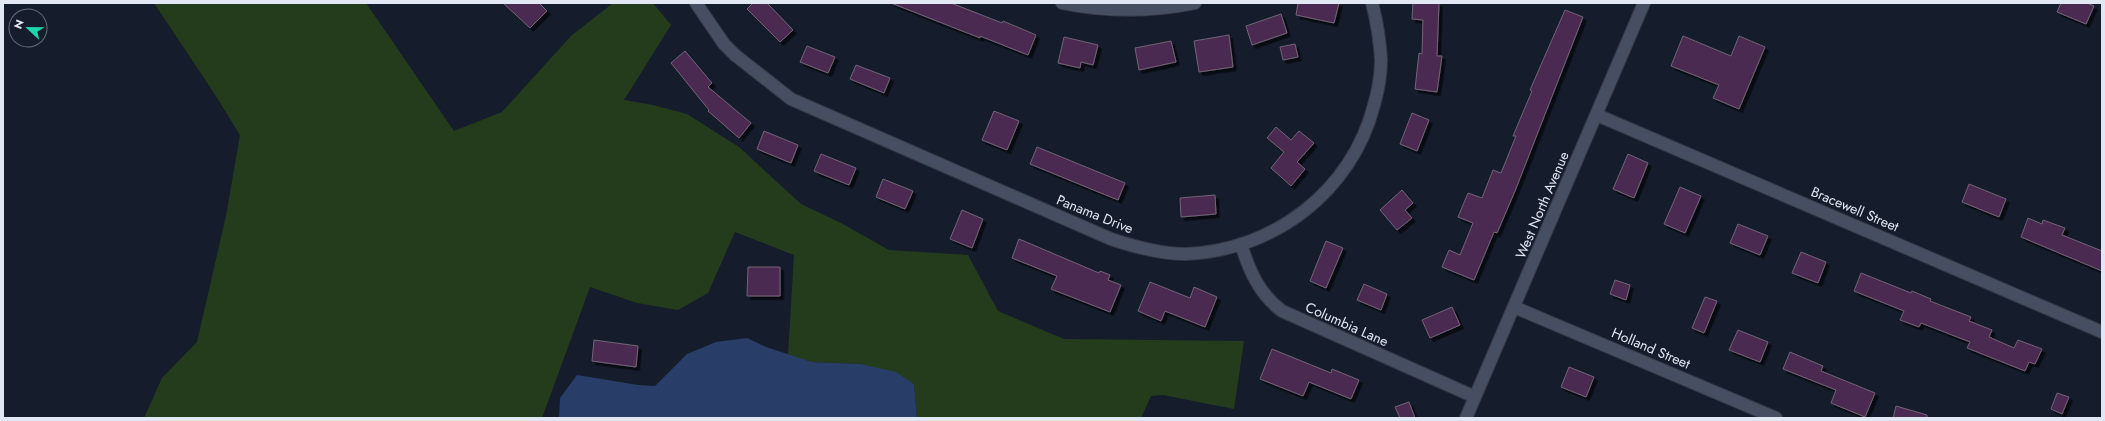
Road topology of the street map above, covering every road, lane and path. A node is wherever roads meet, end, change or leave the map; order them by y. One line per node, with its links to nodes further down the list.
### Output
1 (696, 3): 7 (street, Panama Drive)
2 (1062, 3): 3 (street)
3 (1194, 3)
4 (1372, 3): 7 (street, Panama Drive)
5 (1644, 3): 6 (street, West North Avenue)
6 (1596, 115): 8 (street, West North Avenue); 9 (street, Bracewell Street)
7 (1241, 244): 10 (street, Columbia Lane)
8 (1514, 306): 10 (street, West North Avenue); 12 (street, Holland Street)
9 (2102, 332)
10 (1475, 397): 11 (street, West North Avenue)
11 (1466, 418)
12 (1776, 418)

